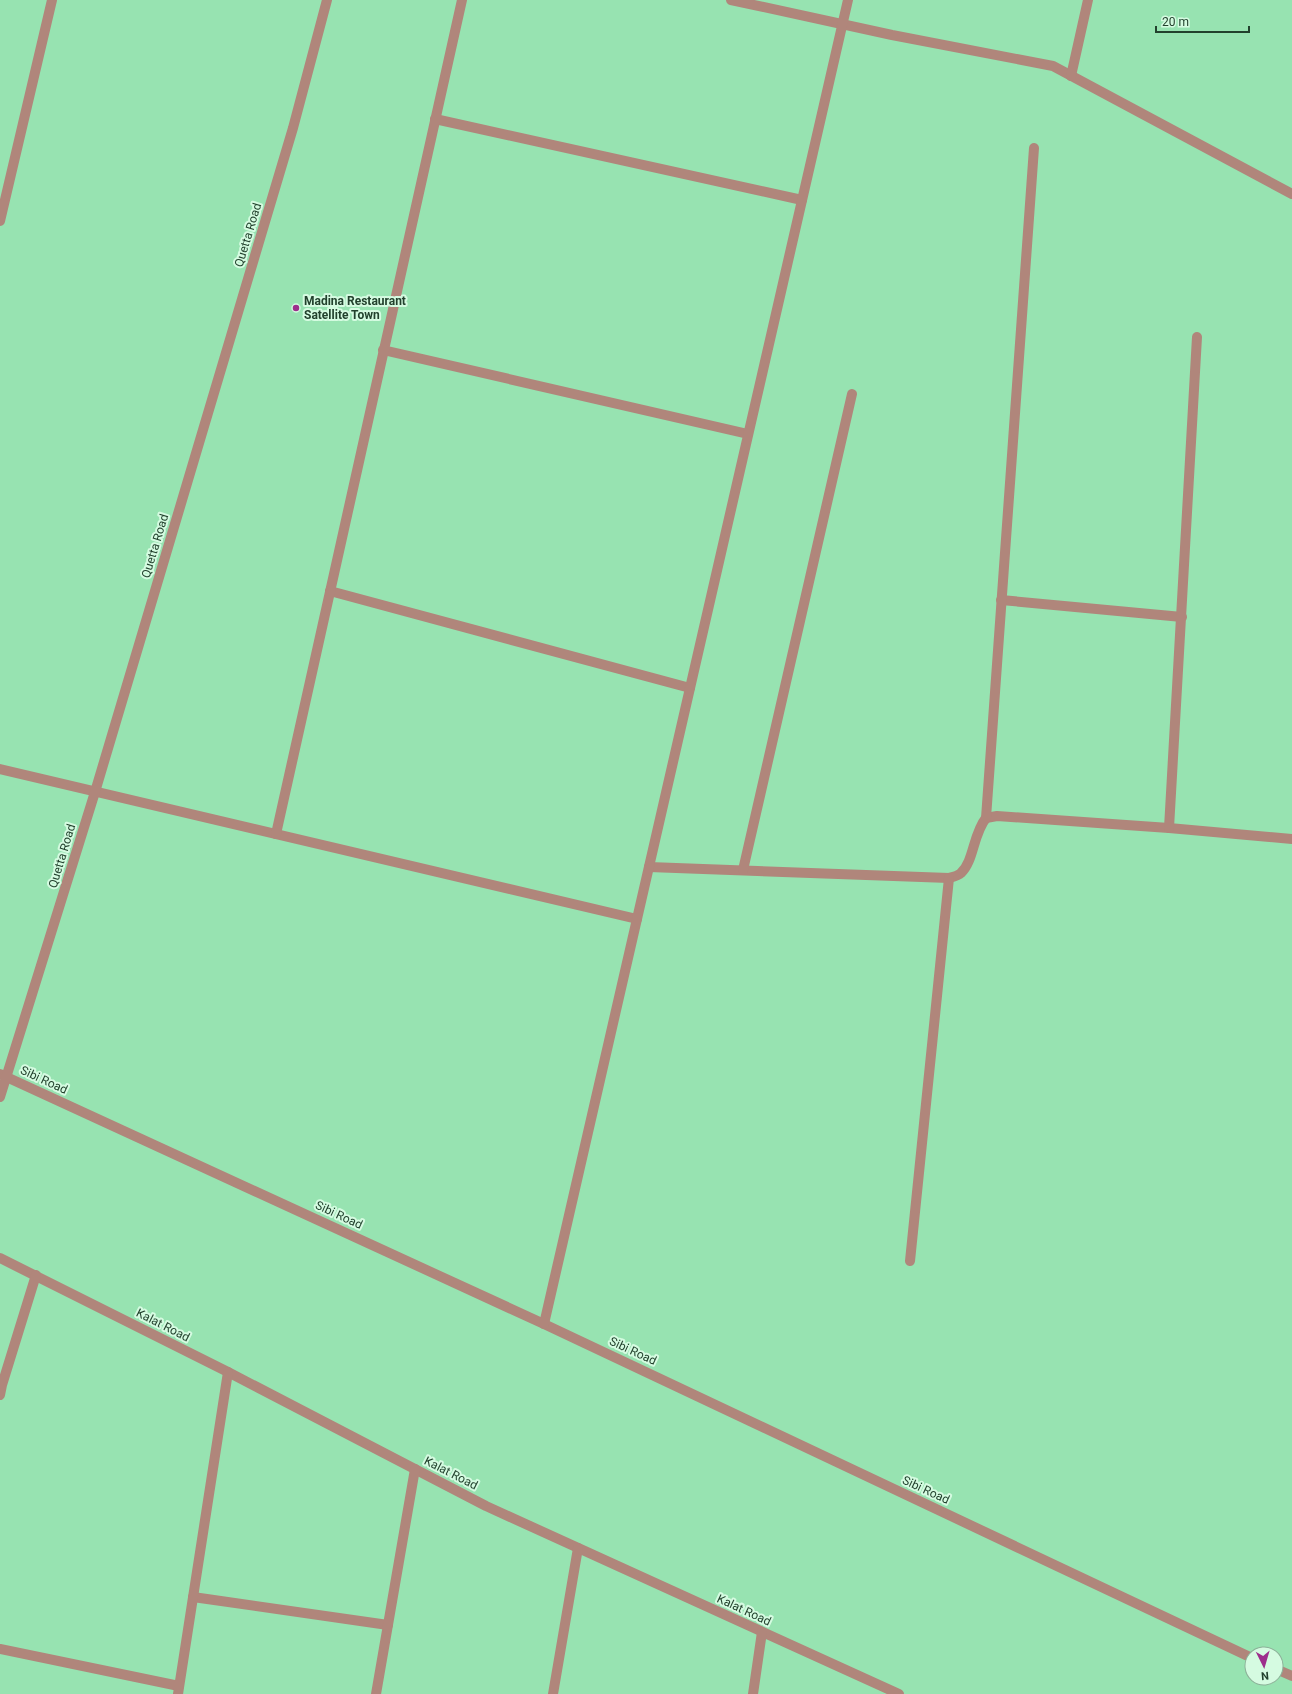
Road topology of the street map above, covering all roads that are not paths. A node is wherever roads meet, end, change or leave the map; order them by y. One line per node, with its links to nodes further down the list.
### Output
1 (52, 0): 13 (street)
2 (327, 0): 23 (street, Quetta Road)
3 (462, 0): 9 (street)
4 (731, 0): 7 (street)
5 (848, 0): 7 (street)
6 (1088, 0): 8 (street)
7 (842, 24): 8 (street); 12 (street)
8 (1070, 76): 11 (street)
9 (435, 119): 12 (street); 15 (street)
10 (1034, 148): 19 (street)
11 (1292, 194)
12 (802, 200): 17 (street)
13 (0, 221)
14 (1197, 337): 20 (street)
15 (383, 350): 17 (street); 18 (street)
16 (852, 394): 29 (street)
17 (748, 434): 21 (street)
18 (330, 591): 21 (street); 26 (street)
19 (1001, 600): 20 (street); 24 (street)
20 (1182, 617): 25 (street)
21 (690, 688): 28 (street)
22 (0, 769): 23 (street)
23 (95, 792): 26 (street); 32 (street, Quetta Road)
24 (986, 818): 25 (street); 30 (street)
25 (1169, 828): 27 (street)
26 (276, 834): 31 (street)
27 (1292, 839)
28 (649, 867): 29 (street); 31 (street)
29 (743, 870): 30 (street)
30 (949, 878): 35 (street)
31 (637, 919): 37 (street)
32 (3, 1076): 33 (street, Quetta Road); 37 (street, Sibi Road)
33 (0, 1097)
34 (0, 1258): 36 (street, Kalat Road)
35 (910, 1261)
36 (36, 1275): 38 (street, Kalat Road); 39 (street)
37 (544, 1324): 46 (street, Sibi Road)
38 (228, 1372): 40 (street, Kalat Road); 42 (street)
39 (0, 1395)
40 (415, 1469): 41 (street, Kalat Road); 43 (street)
41 (578, 1548): 44 (street, Kalat Road); 49 (street)
42 (194, 1597): 43 (street); 47 (street)
43 (388, 1625): 48 (street)
44 (762, 1632): 50 (street); 51 (street, Kalat Road)
45 (0, 1649): 47 (street)
46 (1244, 1654)
47 (179, 1690)
48 (376, 1694)
49 (553, 1694)
50 (753, 1694)
51 (899, 1694)

